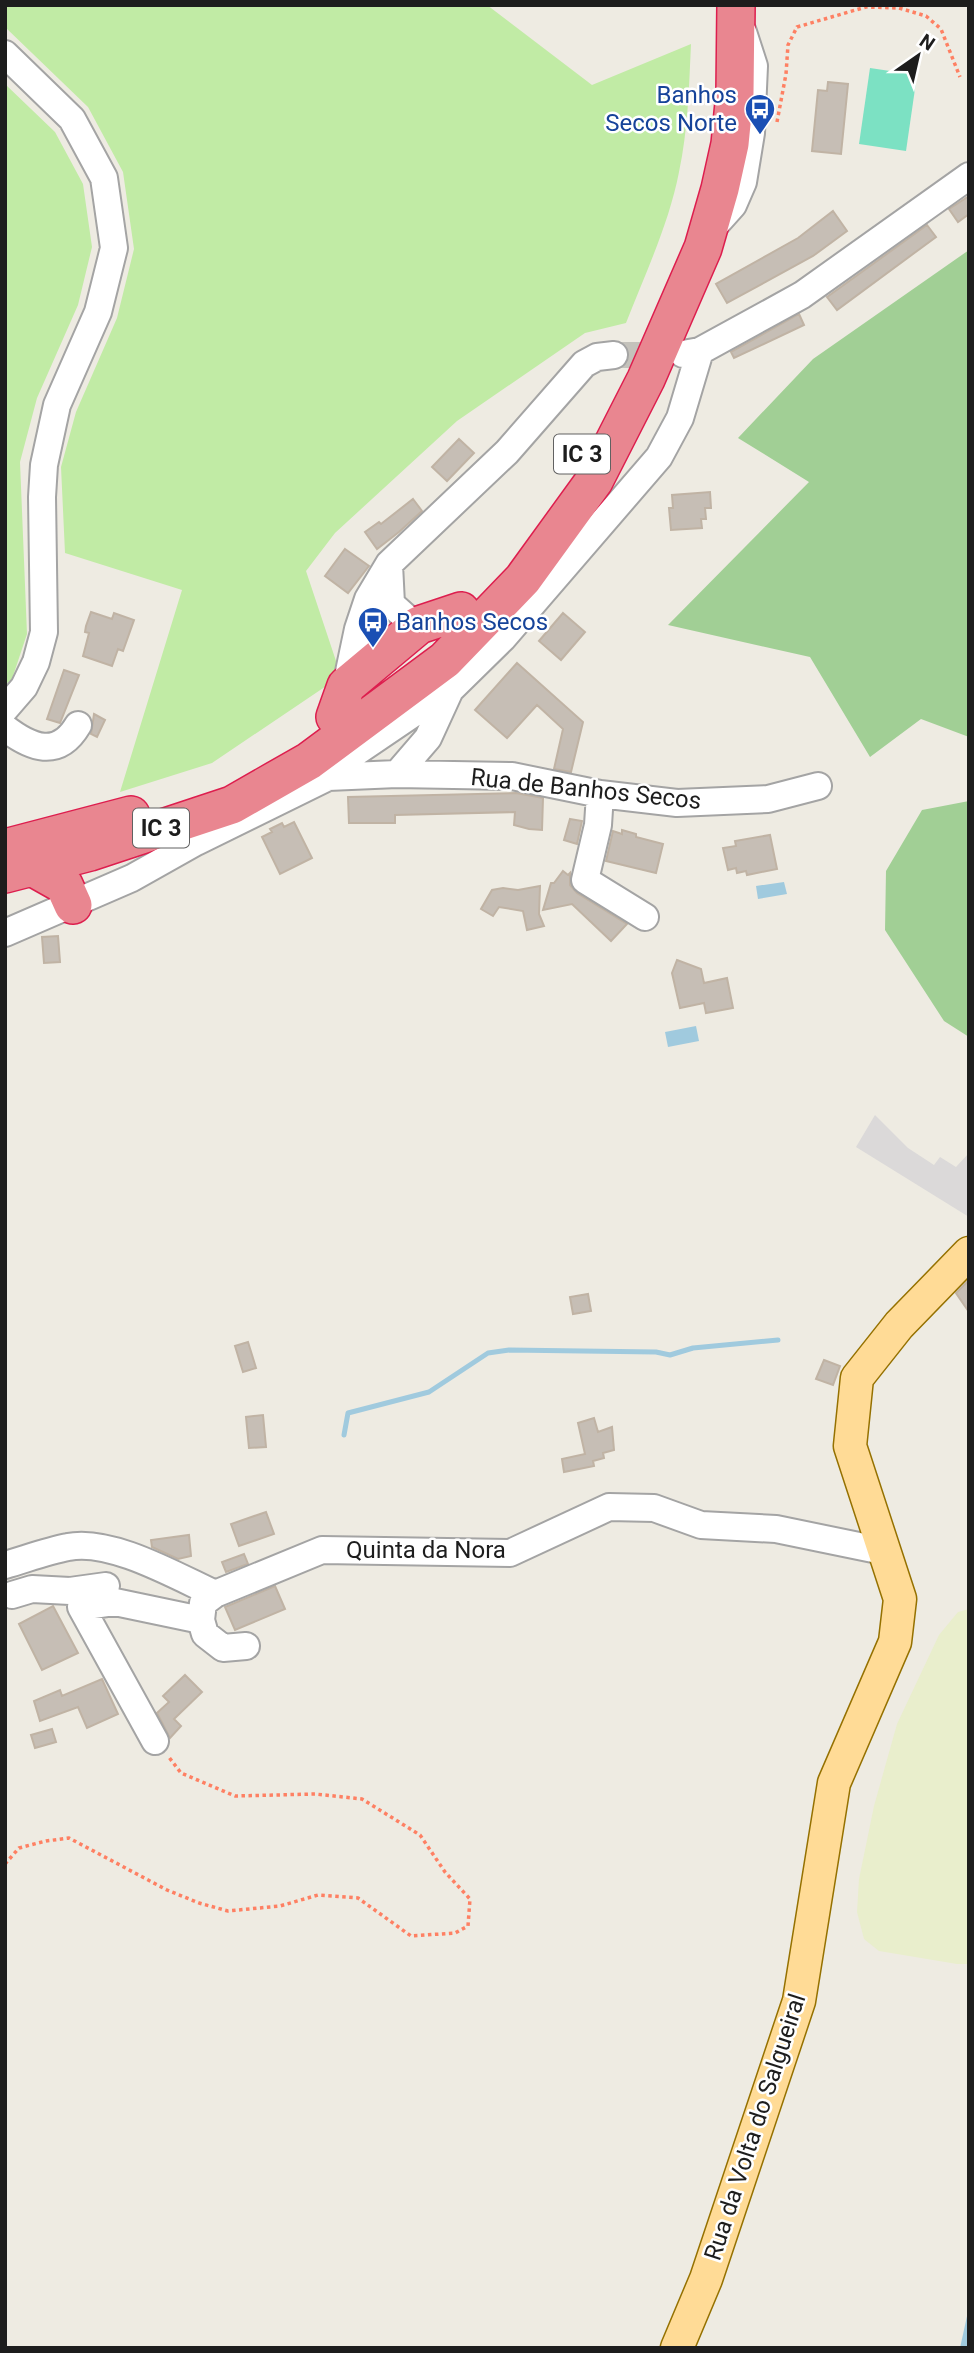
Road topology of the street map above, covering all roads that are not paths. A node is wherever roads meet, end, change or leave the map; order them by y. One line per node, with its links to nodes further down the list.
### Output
1 (728, 6): 6 (highway, IC 3); 15 (highway, IC 3)
2 (5, 54): 9 (street)
3 (969, 176): 12 (street)
4 (614, 355): 5 (street)
5 (389, 564): 7 (street); 8 (street)
6 (461, 611): 7 (highway); 8 (highway, IC 3)
7 (419, 625): 8 (highway)
8 (340, 702): 16 (highway, IC 3)
9 (5, 709)
10 (78, 725): 11 (street)
11 (5, 728)
12 (397, 774): 14 (street, Rua de Banhos Secos); 17 (street, Rua de Banhos Secos)
13 (818, 786): 14 (street, Rua de Banhos Secos)
14 (600, 793): 18 (street)
15 (90, 852): 16 (highway, IC 3); 17 (highway)
16 (14, 863): 17 (highway)
17 (80, 902): 19 (street, Rua de Banhos Secos)
18 (645, 917)
19 (5, 933)
20 (969, 1253): 21 (main road, Rua da Volta do Salgueiral)
21 (883, 1551): 24 (street, Quinta da Nora); 27 (main road, Rua da Volta do Salgueiral)
22 (5, 1565): 24 (street)
23 (12, 1594): 24 (street)
24 (207, 1606): 25 (street); 26 (street)
25 (246, 1646)
26 (155, 1741)
27 (677, 2348)

